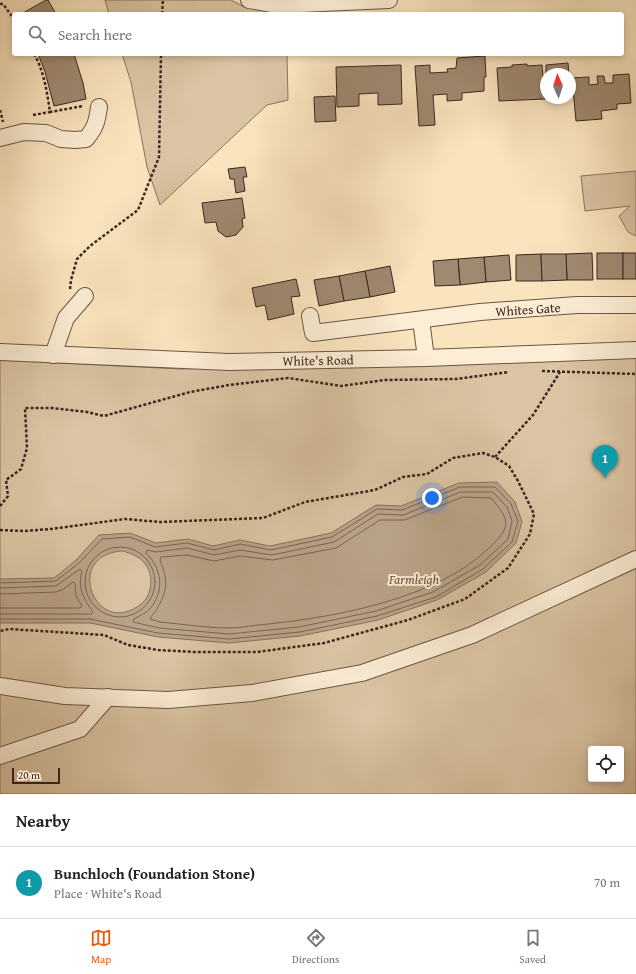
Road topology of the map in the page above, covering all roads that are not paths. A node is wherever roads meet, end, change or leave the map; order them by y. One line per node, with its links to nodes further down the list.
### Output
1 (249, 0): 3 (street)
2 (389, 0): 3 (street)
3 (355, 1)
4 (91, 106): 5 (street)
5 (0, 138)
6 (85, 296): 12 (street)
7 (636, 305): 9 (street, Whites Gate)
8 (310, 316): 9 (street, Whites Gate)
9 (421, 320): 13 (street)
10 (636, 350): 13 (street, White's Road)
11 (0, 352): 12 (street, White's Road)
12 (53, 355): 13 (street, White's Road)
13 (426, 358)
14 (636, 559): 16 (street)
15 (0, 686): 16 (street)
16 (108, 697): 17 (street)
17 (0, 756)

